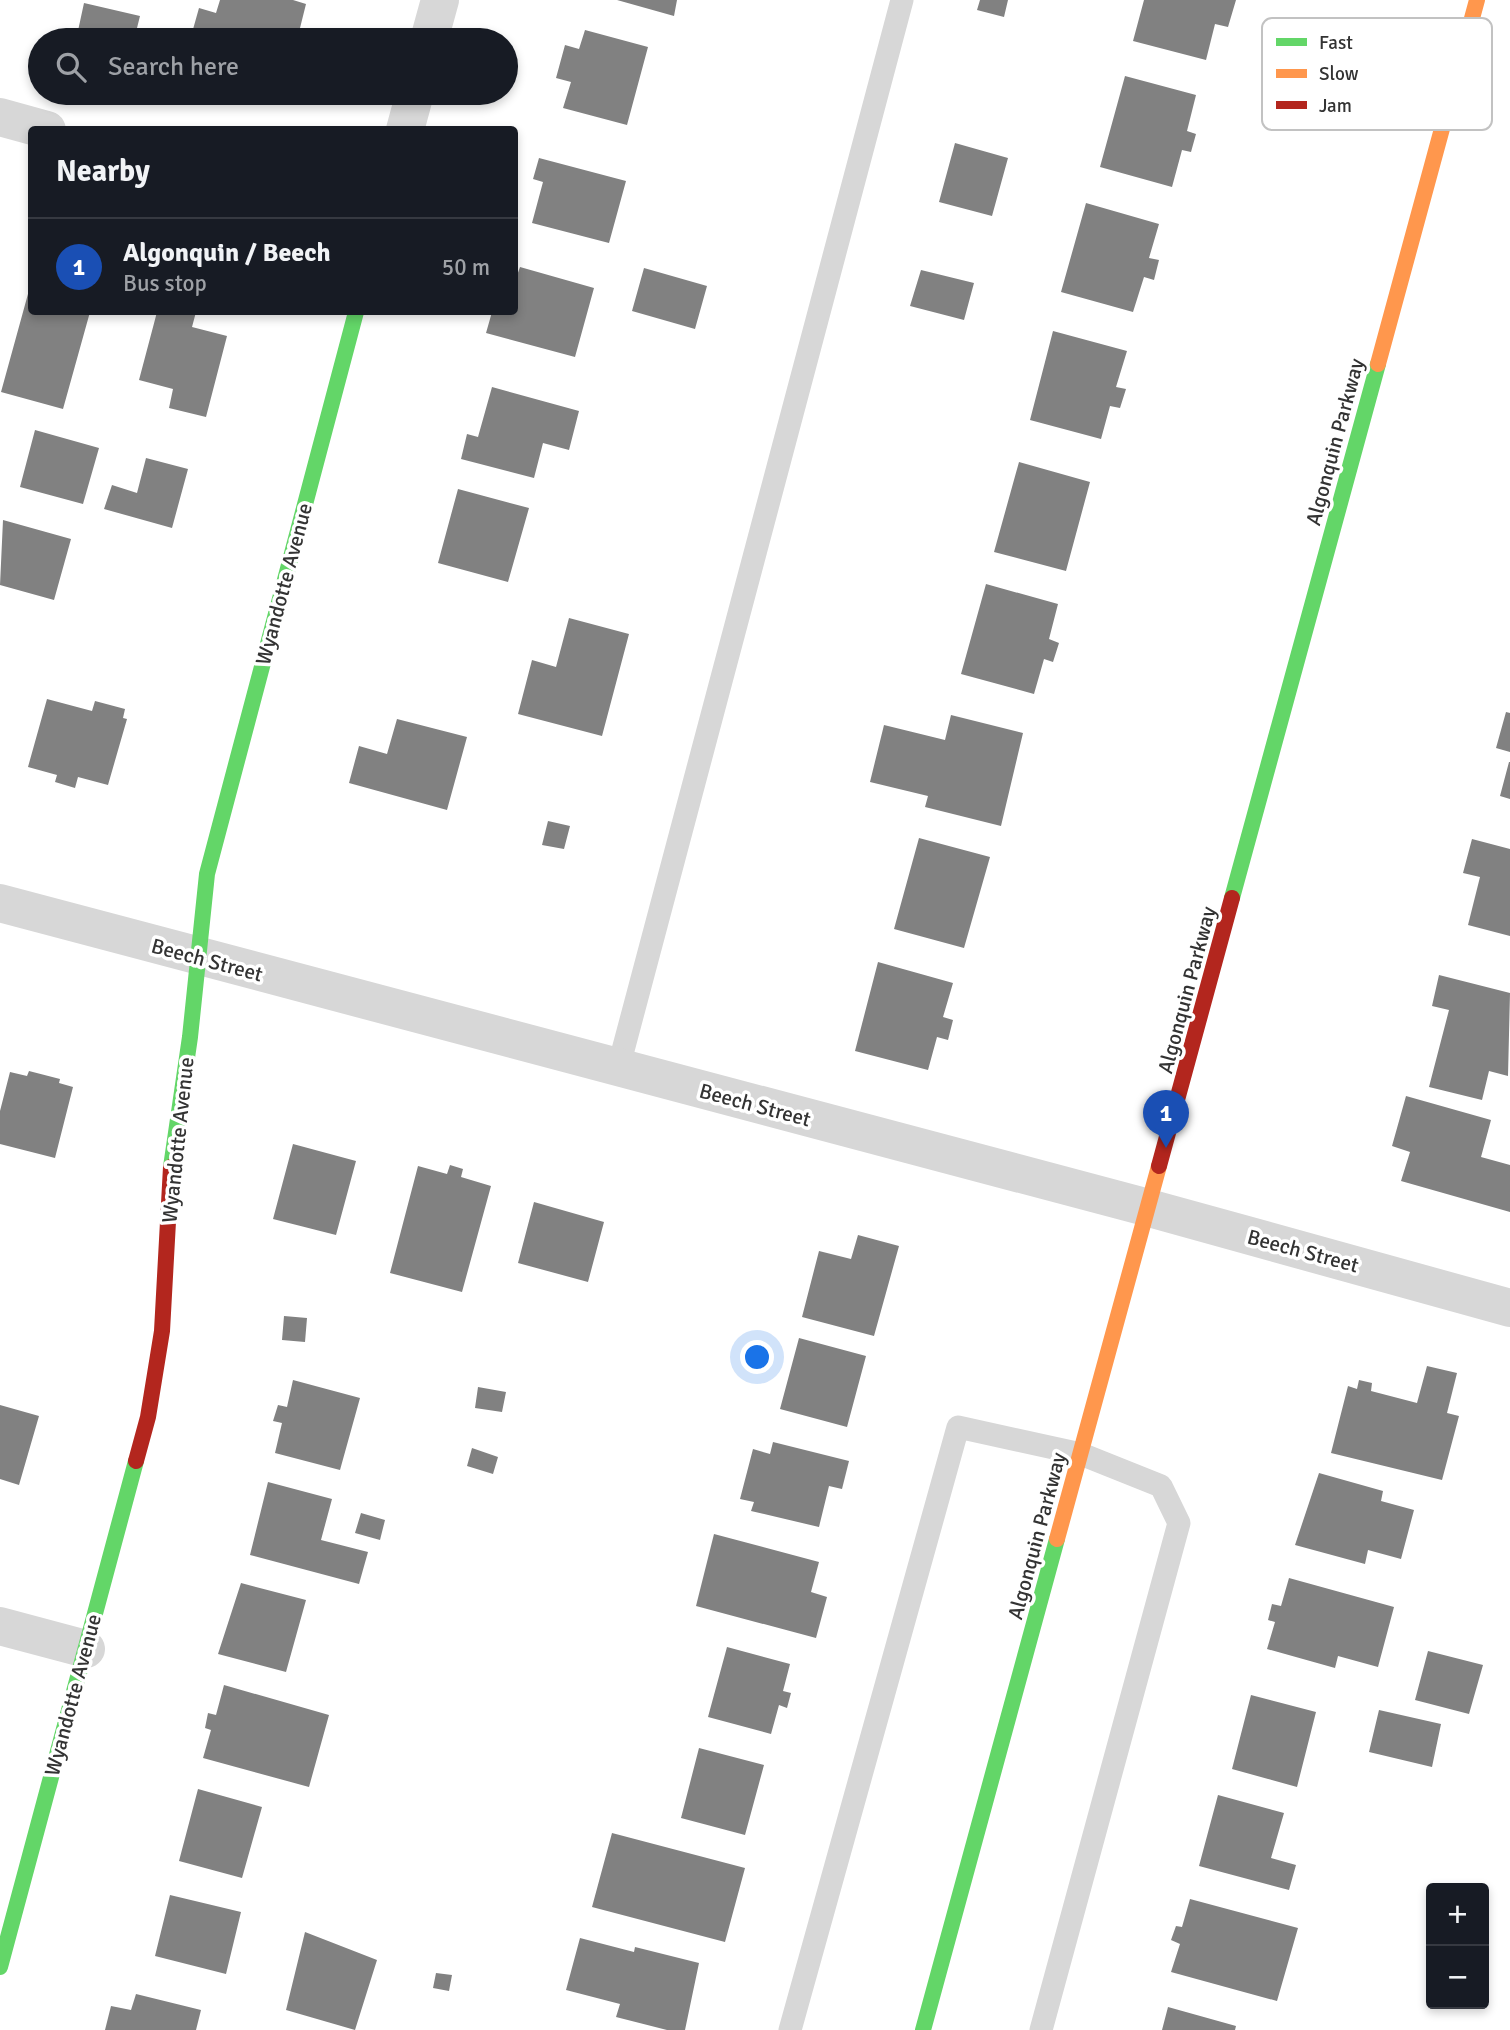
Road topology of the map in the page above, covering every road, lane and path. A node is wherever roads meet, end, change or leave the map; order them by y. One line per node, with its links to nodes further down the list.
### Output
1 (440, 0): 5 (street)
2 (902, 0): 14 (lane)
3 (1477, 0): 4 (main road, Algonquin Parkway)
4 (1472, 18)
5 (432, 28)
6 (412, 105): 9 (street)
7 (0, 117): 8 (street)
8 (33, 126)
9 (406, 126)
10 (1442, 130): 15 (main road, Algonquin Parkway)
11 (355, 315): 13 (main road, Wyandotte Avenue)
12 (0, 903): 13 (street, Beech Street)
13 (198, 958): 14 (street, Beech Street); 19 (main road, Wyandotte Avenue)
14 (618, 1069): 15 (street, Beech Street)
15 (1149, 1208): 16 (street, Beech Street); 17 (main road, Algonquin Parkway)
16 (1510, 1308)
17 (1081, 1454): 21 (lane); 22 (main road, Algonquin Parkway); 23 (lane)
18 (0, 1626): 19 (street)
19 (86, 1649): 20 (main road, Wyandotte Avenue)
20 (0, 1967)
21 (790, 2030)
22 (923, 2030)
23 (1041, 2030)

